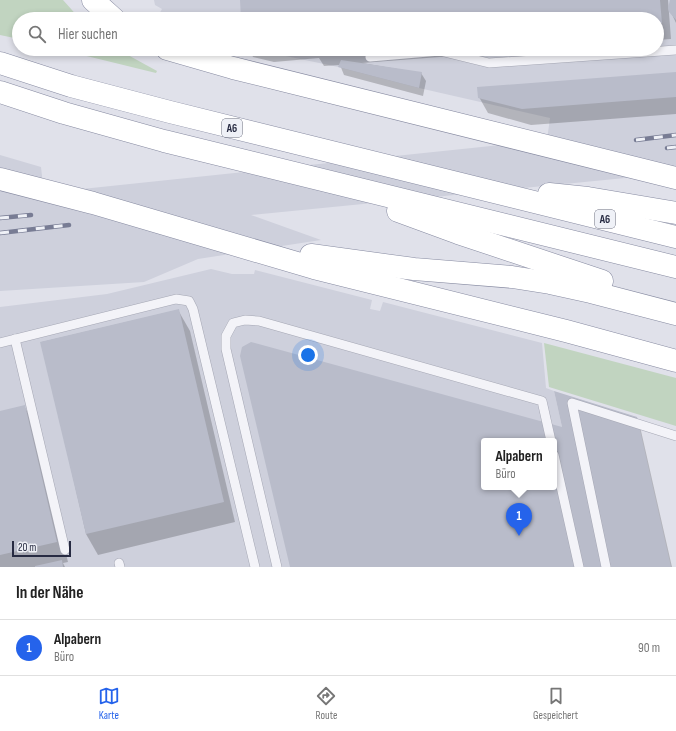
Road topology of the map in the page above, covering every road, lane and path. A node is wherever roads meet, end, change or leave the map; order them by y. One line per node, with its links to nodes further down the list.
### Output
1 (93, 0): 2 (highway)
2 (106, 12)
3 (676, 50): 4 (lane)
4 (664, 51)
5 (190, 56): 13 (highway)
6 (382, 56): 9 (lane)
7 (460, 56): 8 (lane)
8 (590, 56)
9 (370, 57)
10 (0, 63): 15 (highway, A6)
11 (0, 92): 12 (highway, A6)
12 (295, 173): 19 (highway, A6); 20 (highway)
13 (676, 178)
14 (0, 179): 18 (highway)
15 (466, 185): 16 (highway); 17 (highway, A6)
16 (676, 213)
17 (676, 237)
18 (216, 238): 21 (highway); 24 (highway)
19 (676, 267)
20 (676, 303)
21 (676, 314)
22 (15, 339): 23 (lane); 28 (lane); 29 (lane)
23 (0, 343)
24 (676, 361)
25 (676, 436): 32 (lane)
26 (550, 438): 30 (lane)
27 (557, 468): 31 (lane)
28 (65, 550)
29 (255, 567)
30 (277, 567)
31 (579, 567)
32 (606, 567)

